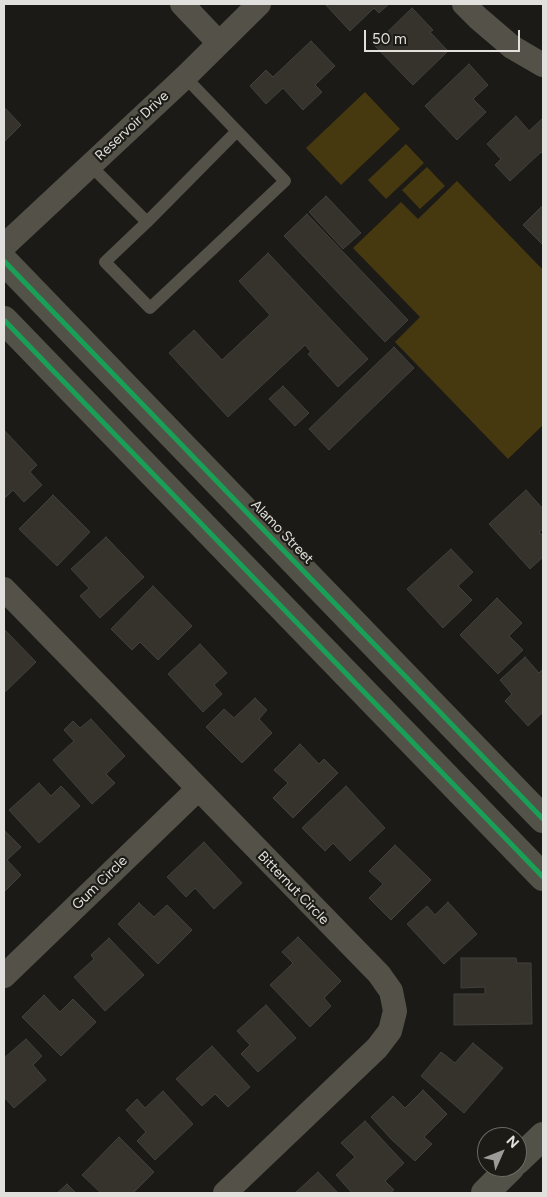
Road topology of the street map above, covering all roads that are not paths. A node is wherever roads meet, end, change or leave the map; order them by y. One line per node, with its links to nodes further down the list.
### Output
1 (182, 4): 4 (street)
2 (259, 4): 4 (street, Reservoir Drive)
3 (464, 4): 5 (street)
4 (219, 43): 6 (street, Reservoir Drive)
5 (543, 65)
6 (185, 77): 7 (lane); 8 (street, Reservoir Drive)
7 (237, 131): 9 (lane); 9 (lane)
8 (90, 165): 9 (lane); 10 (street, Reservoir Drive)
9 (147, 222)
10 (4, 246)
11 (4, 261): 15 (main road, Alamo Street)
12 (4, 320): 16 (main road)
13 (4, 589): 14 (street, Bitternut Circle)
14 (197, 790): 17 (street, Gum Circle); 21 (street, Bitternut Circle)
15 (543, 819)
16 (543, 877)
17 (4, 976)
18 (543, 1136): 19 (main road)
19 (527, 1151)
20 (501, 1177): 22 (main road)
21 (225, 1193)
22 (485, 1193)

